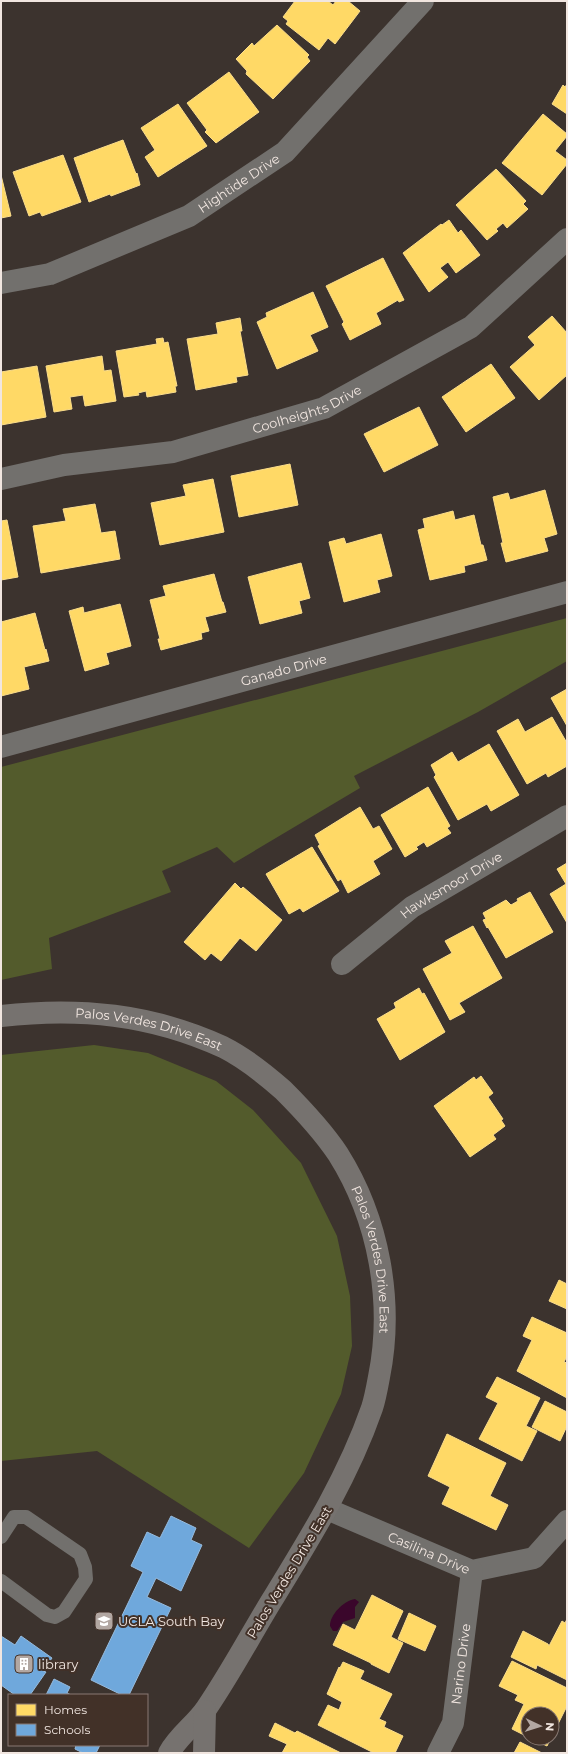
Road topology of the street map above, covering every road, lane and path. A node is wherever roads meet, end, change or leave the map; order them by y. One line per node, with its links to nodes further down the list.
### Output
1 (423, 1): 3 (street, Hightide Drive)
2 (567, 239): 4 (street, Coolheights Drive)
3 (1, 283)
4 (1, 479)
5 (567, 592): 6 (street, Ganado Drive)
6 (1, 747)
7 (567, 816): 8 (street, Hawksmoor Drive)
8 (342, 964)
9 (1, 1016): 10 (street, Palos Verdes Drive East)
10 (327, 1509): 13 (street, Casilina Drive); 15 (street, Palos Verdes Drive East)
11 (567, 1521): 13 (street, Casilina Drive)
12 (1, 1537): 14 (lane)
13 (472, 1571): 18 (street, Narino Drive)
14 (1, 1581)
15 (205, 1711): 16 (street, Palos Verdes Drive East); 17 (street, Palos Verdes Drive East)
16 (169, 1753)
17 (204, 1753)
18 (438, 1753)

